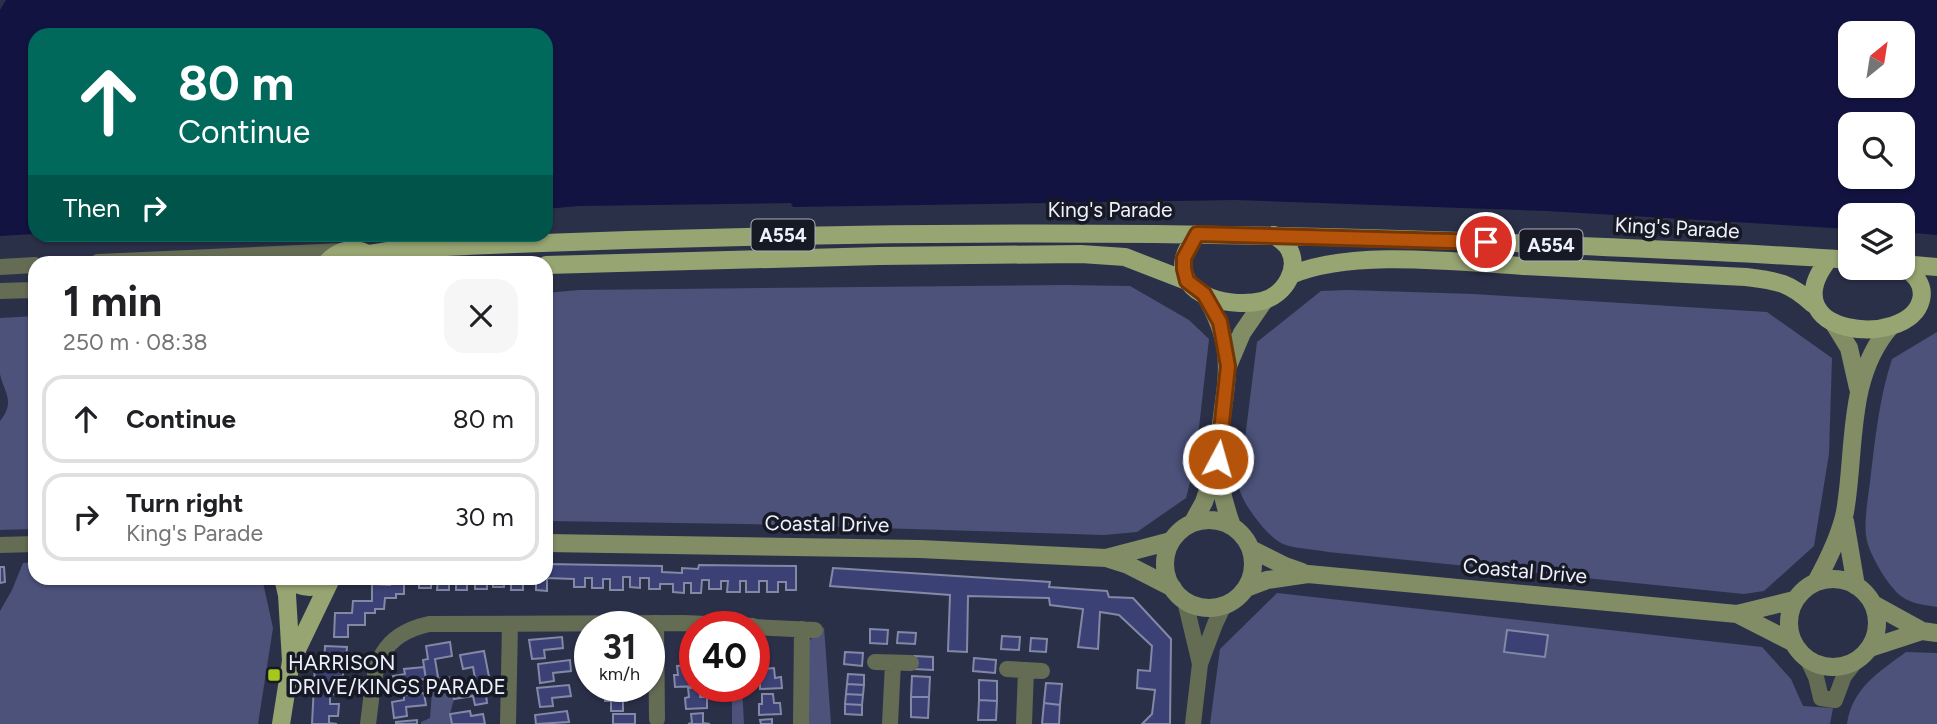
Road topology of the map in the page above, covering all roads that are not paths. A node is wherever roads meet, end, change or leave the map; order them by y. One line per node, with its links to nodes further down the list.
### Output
1 (1197, 234): 2 (main road, King's Parade / A554); 7 (main road, King's Parade / A554); 17 (main road)
2 (1274, 235): 8 (main road, King's Parade / A554); 15 (main road)
3 (343, 251): 4 (street); 5 (main road); 6 (main road, King's Parade)
4 (232, 256)
5 (336, 256)
6 (369, 256)
7 (382, 256)
8 (1829, 258): 9 (main road, King's Parade / A554); 23 (main road)
9 (1838, 259)
10 (28, 265): 13 (street)
11 (553, 265): 17 (main road, King's Parade / A554)
12 (1915, 265): 14 (main road)
13 (0, 267)
14 (1937, 267)
15 (1291, 275): 21 (main road, A554); 23 (main road, A554)
16 (1915, 278): 22 (main road)
17 (1187, 281): 20 (main road, A554)
18 (28, 290): 19 (street)
19 (0, 291)
20 (1204, 294): 21 (main road, A554); 26 (street)
21 (1264, 301): 26 (street)
22 (1928, 302): 25 (main road)
23 (1813, 304): 24 (main road, A554)
24 (1833, 323): 25 (main road); 27 (street)
25 (1890, 327): 27 (street)
26 (1228, 366): 28 (street)
27 (1858, 388): 29 (street)
28 (1218, 459): 30 (street); 31 (street)
29 (1844, 514): 39 (street); 44 (street)
30 (1192, 522): 31 (street); 32 (street)
31 (1232, 526): 36 (street)
32 (1171, 541): 37 (street, Coastal Drive); 46 (street)
33 (553, 543): 37 (street, Coastal Drive)
34 (28, 544): 35 (street)
35 (0, 545)
36 (1251, 549): 38 (street, Coastal Drive); 45 (street)
37 (1107, 558): 46 (street, Coastal Drive)
38 (1308, 574): 45 (street, Coastal Drive); 50 (street, Coastal Drive)
39 (1816, 582): 44 (street); 47 (street)
40 (286, 585): 58 (main road)
41 (300, 585): 42 (main road)
42 (319, 585)
43 (328, 585): 58 (main road)
44 (1856, 586): 48 (street)
45 (1246, 588): 49 (street)
46 (1179, 594): 49 (street); 63 (street)
47 (1794, 600): 50 (street, Coastal Drive); 55 (street)
48 (1873, 604): 54 (street); 56 (street)
49 (1224, 605): 63 (street)
50 (1737, 614): 55 (street, Coastal Drive)
51 (510, 624): 52 (street); 68 (street); 69 (street)
52 (574, 624)
53 (770, 627): 70 (street)
54 (1930, 632): 56 (street)
55 (1794, 643): 57 (street)
56 (1870, 648): 60 (street)
57 (1808, 660): 60 (street); 60 (street)
58 (292, 661): 67 (main road)
59 (875, 662): 61 (street)
60 (1855, 662)
61 (893, 663): 62 (street); 71 (street)
62 (911, 663)
63 (1200, 664): 73 (street)
64 (1007, 669): 72 (street)
65 (662, 702): 66 (street)
66 (657, 719)
67 (281, 724)
68 (368, 724)
69 (508, 724)
70 (801, 724)
71 (890, 724)
72 (1024, 724)
73 (1193, 724)

